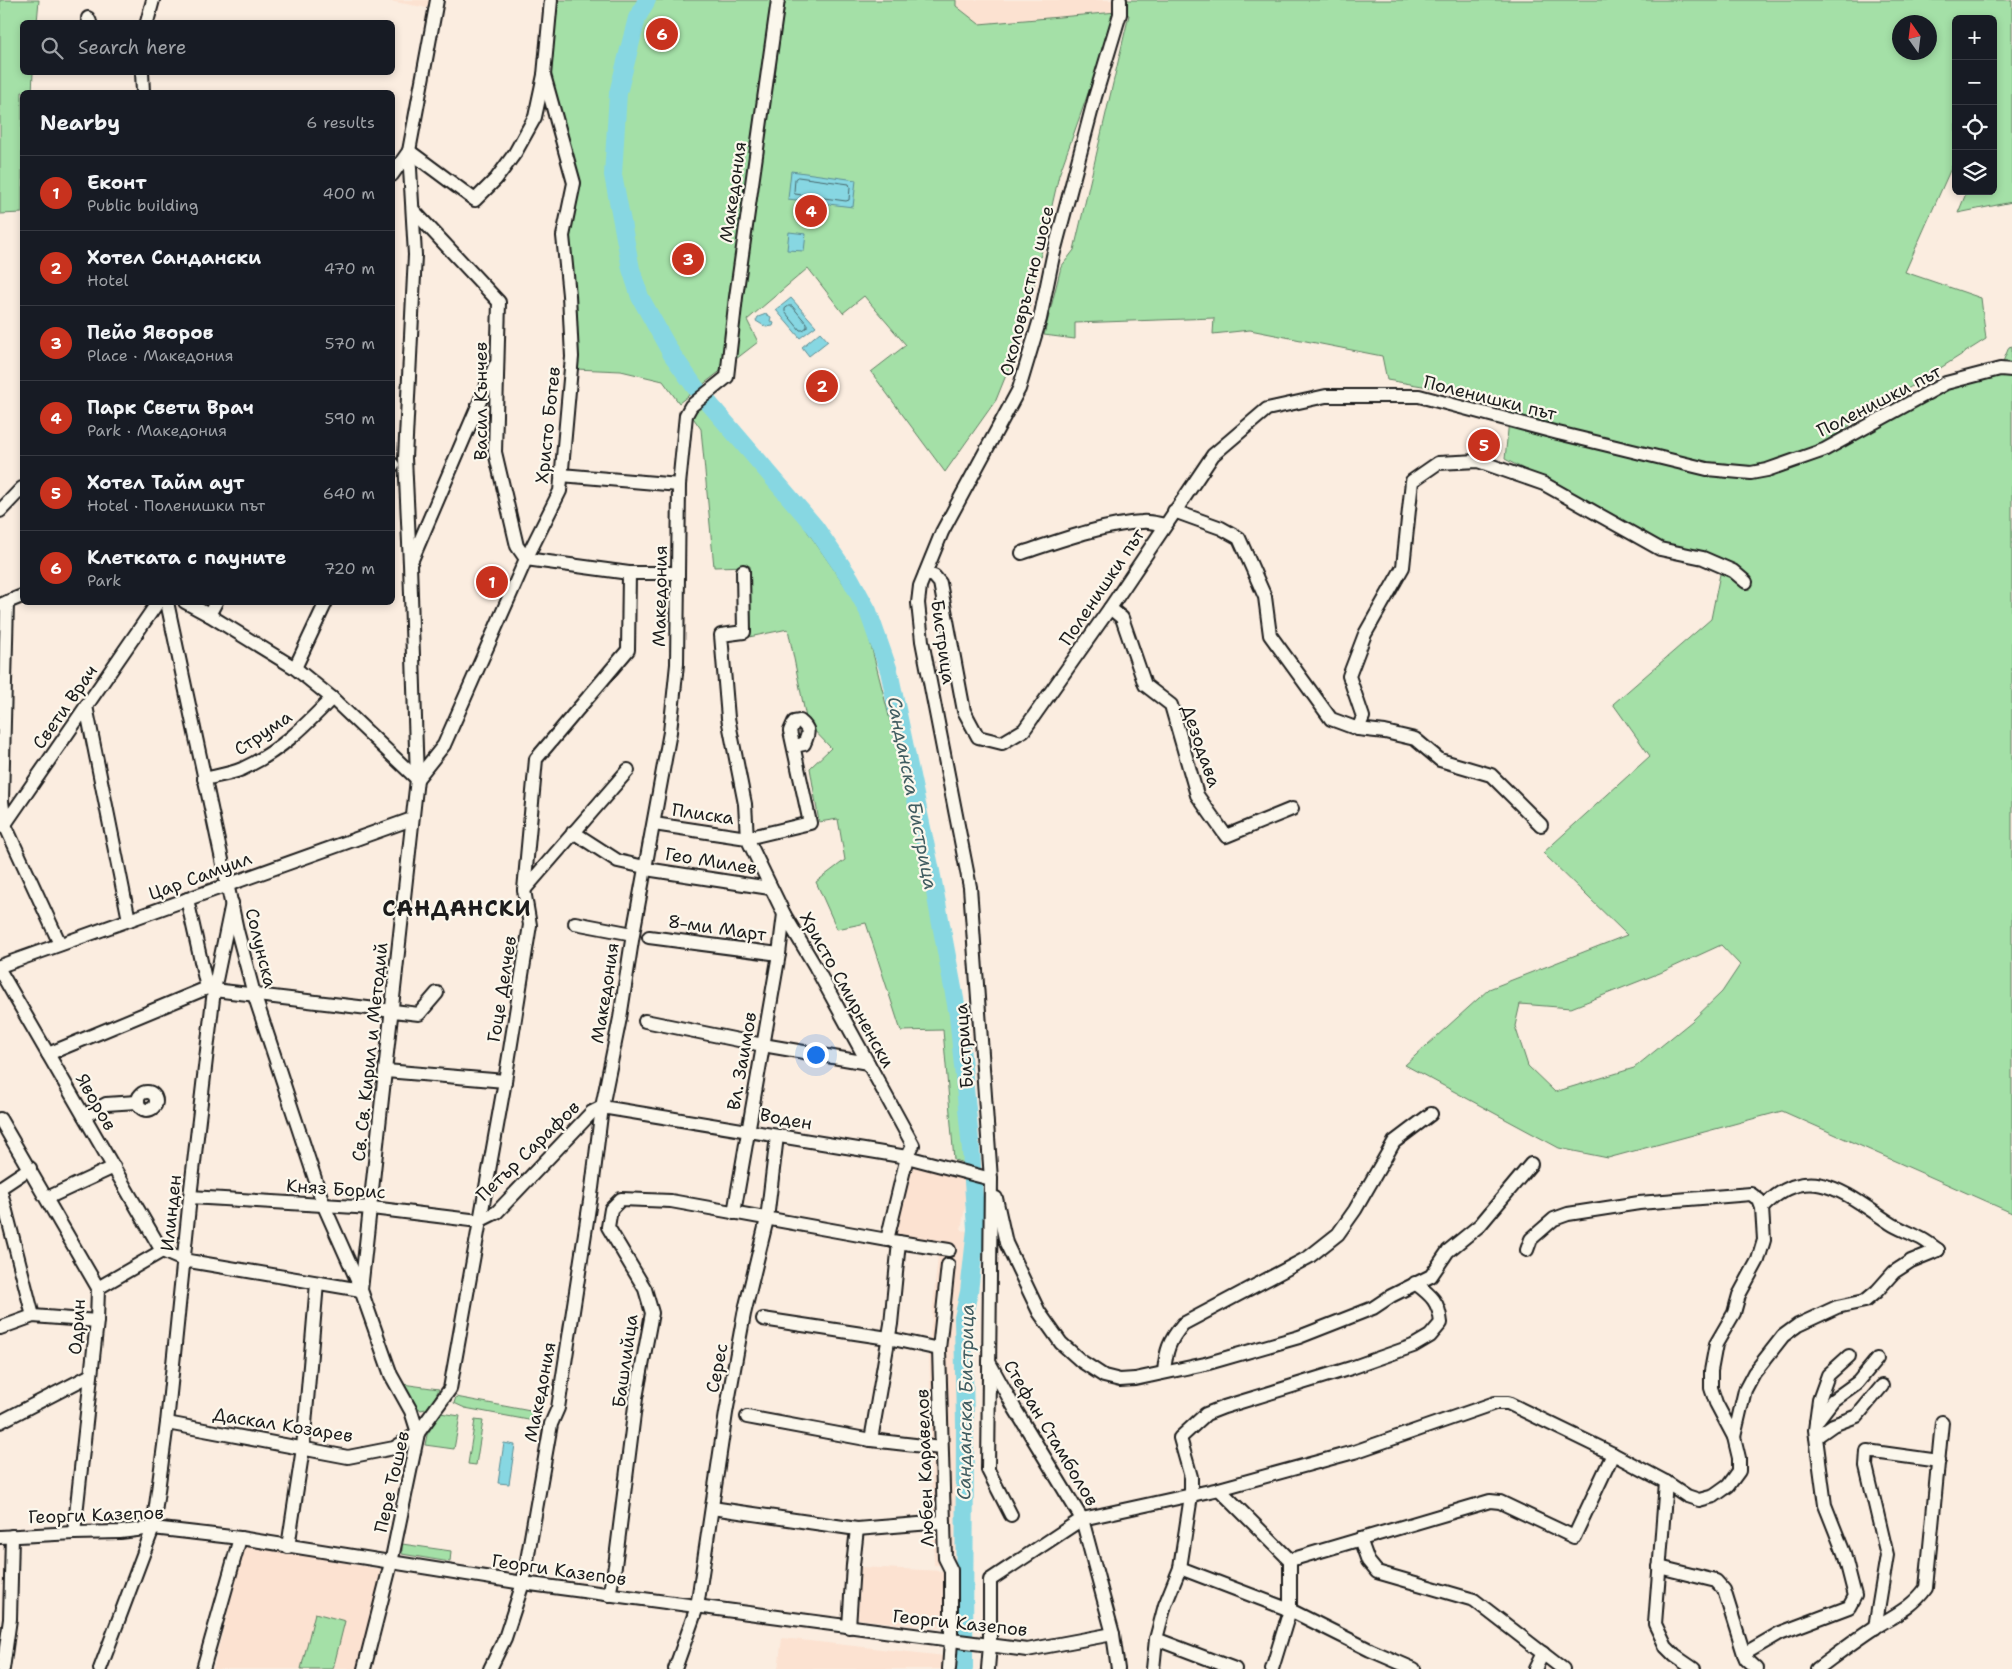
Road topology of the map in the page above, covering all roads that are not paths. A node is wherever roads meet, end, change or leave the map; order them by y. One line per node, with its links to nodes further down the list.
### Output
1 (153, 0): 6 (street)
2 (437, 0): 10 (street)
3 (550, 0): 8 (street)
4 (778, 0): 18 (street, Македония)
5 (1120, 0): 29 (street, Околовръстно шосе)
6 (148, 20)
7 (142, 75): 9 (street)
8 (544, 75): 10 (street); 17 (street, Христо Ботев)
9 (143, 90)
10 (409, 151): 11 (street); 12 (street, Св. Св. Кирил и Методий)
11 (395, 171)
12 (413, 210): 13 (street, Васил Кънчев); 15 (street, Св. Св. Кирил и Методий)
13 (497, 360): 24 (street, Васил Кънчев); 25 (street)
14 (2012, 370): 21 (street, Поленишки път)
15 (405, 458): 16 (street); 25 (street, Св. Св. Кирил и Методий)
16 (395, 464)
17 (561, 475): 18 (street); 24 (street, Христо Ботев)
18 (679, 485): 28 (street, Македония)
19 (20, 493): 20 (street)
20 (0, 511)
21 (1174, 512): 22 (street, Поленишки път); 43 (street)
22 (1165, 525): 23 (street); 38 (street, Поленишки път)
23 (1022, 553)
24 (526, 559): 27 (street); 47 (street, Христо Ботев)
25 (410, 564): 47 (street, Св. Св. Кирил и Методий)
26 (743, 571): 54 (street)
27 (629, 573): 28 (street); 58 (street, Гоце Делчев)
28 (677, 573): 50 (street, Македония)
29 (925, 574): 38 (street, Поленишки път); 91 (street, Бистрица)
30 (1746, 582): 43 (street)
31 (20, 597): 32 (street)
32 (4, 604): 52 (street)
33 (156, 605): 42 (street, Свети Врач)
34 (168, 605): 46 (street, Солунска)
35 (190, 605): 39 (street)
36 (215, 605): 39 (street)
37 (325, 605): 40 (street)
38 (1110, 608): 48 (street, Дезодава)
39 (210, 616): 40 (street)
40 (295, 668): 41 (street)
41 (332, 698): 46 (street, Струма); 47 (street)
42 (86, 706): 52 (street, Свети Врач); 62 (street)
43 (1358, 729): 51 (street)
44 (794, 746): 54 (street)
45 (628, 770): 53 (street)
46 (204, 779): 56 (street, Солунска)
47 (417, 779): 49 (street, Св. Св. Кирил и Методий)
48 (1292, 809)
49 (412, 820): 56 (street, Цар Самуил); 73 (street, Св. Св. Кирил и Методий)
50 (654, 824): 54 (street, Плиска); 55 (street, Македония)
51 (1541, 826)
52 (2, 828): 66 (street)
53 (573, 832): 55 (street, Гео Милев); 58 (street)
54 (747, 838): 57 (street, Христо Смирненски)
55 (643, 867): 57 (street, Гео Милев); 64 (street, Македония)
56 (228, 885): 59 (street, Цар Самуил); 60 (street, Солунска)
57 (770, 888): 61 (street, Христо Смирненски)
58 (524, 890): 79 (street, Гоце Делчев)
59 (187, 899): 62 (street, Цар Самуил); 70 (street)
60 (232, 903): 70 (street, Илинден); 72 (street, Солунска)
61 (784, 914): 67 (street, Вл. Заимов); 77 (street, Христо Смирненски)
62 (130, 920): 66 (street, Цар Самуил)
63 (575, 923): 64 (street)
64 (632, 934): 81 (street, Македония)
65 (650, 937): 67 (street, 8-ми Март)
66 (60, 944): 68 (street, Цар Самуил)
67 (779, 954): 75 (street, Вл. Заимов)
68 (0, 966)
69 (0, 971): 76 (street, Яворов)
70 (210, 989): 72 (street); 76 (street); 93 (street, Илинден)
71 (437, 993): 73 (street)
72 (254, 994): 73 (street); 95 (street, Солунска)
73 (391, 1011): 78 (street, Св. Св. Кирил и Методий)
74 (645, 1021): 75 (street)
75 (762, 1045): 77 (street); 85 (street, Вл. Заимов)
76 (48, 1054): 83 (street, Яворов)
77 (868, 1063): 87 (street, Христо Смирненски)
78 (386, 1071): 79 (street); 96 (street, Св. Св. Кирил и Методий)
79 (505, 1080): 100 (street, Гоце Делчев)
80 (137, 1102): 83 (street)
81 (602, 1107): 85 (street, Воден); 100 (street, Петър Сарафов); 154 (street, Македония)
82 (1431, 1114): 120 (street)
83 (84, 1116): 89 (street, Яворов)
84 (0, 1119): 90 (street, Одрин)
85 (747, 1130): 86 (street, Воден); 98 (street, Вл. Заимов)
86 (777, 1136): 87 (street, Воден); 99 (street, Серес)
87 (907, 1157): 91 (street, Воден); 101 (street)
88 (1531, 1164): 108 (street)
89 (114, 1167): 94 (street); 104 (street, Яворов)
90 (30, 1168): 92 (street); 94 (street, Одрин)
91 (987, 1178): 119 (street, Бистрица); 120 (street)
92 (0, 1188): 111 (street)
93 (190, 1197): 95 (street, Княз Борис); 105 (street, Илинден)
94 (47, 1198): 109 (street, Одрин)
95 (324, 1206): 96 (street, Княз Борис); 110 (street, Солунска)
96 (372, 1208): 100 (street, Княз Борис); 110 (street, Св. Св. Кирил и Методий)
97 (1762, 1208): 103 (street); 129 (street); 129 (street)
98 (734, 1213): 99 (street, Башлийца); 155 (street, Башлийца)
99 (767, 1219): 101 (street, Башлийца); 139 (street, Серес)
100 (479, 1221): 128 (street, Пере Тошев)
101 (893, 1241): 102 (street, Башлийца); 115 (street)
102 (949, 1250)
103 (1527, 1250)
104 (162, 1251): 105 (street); 109 (street)
105 (183, 1260): 107 (street); 125 (street, Илинден)
106 (948, 1265): 116 (street, Любен Каравелов)
107 (317, 1283): 110 (street); 132 (street)
108 (1415, 1283): 120 (street); 138 (street)
109 (98, 1288): 113 (street, Одрин)
110 (361, 1290): 128 (street, Солунска)
111 (33, 1316): 113 (street); 114 (street)
112 (763, 1319): 115 (street)
113 (97, 1321): 121 (street, Одрин)
114 (0, 1328)
115 (888, 1338): 116 (street); 131 (street)
116 (939, 1349): 133 (street, Любен Каравелов)
117 (1849, 1356): 126 (street)
118 (1877, 1358): 126 (street)
119 (988, 1361): 140 (street, Бистрица); 141 (street, Стефан Стамболов)
120 (1164, 1372)
121 (91, 1375): 124 (street); 145 (street, Одрин)
122 (1882, 1386): 130 (street)
123 (747, 1417): 131 (street)
124 (0, 1422)
125 (167, 1422): 132 (street, Даскал Козарев); 143 (street, Илинден)
126 (1816, 1422): 130 (street)
127 (1942, 1422): 135 (street)
128 (418, 1433): 132 (street, Даскал Козарев); 151 (street, Пере Тошев)
129 (1734, 1437): 136 (street)
130 (1816, 1437): 165 (street)
131 (871, 1440): 133 (street)
132 (303, 1448): 149 (street)
133 (941, 1448): 142 (street, Любен Каравелов)
134 (1613, 1454): 136 (street); 137 (street); 148 (street)
135 (1939, 1461): 159 (street); 159 (street)
136 (1666, 1482): 152 (street)
137 (1219, 1489): 138 (street); 150 (street)
138 (1190, 1496): 141 (street); 153 (street)
139 (712, 1508): 144 (street); 156 (street, Серес)
140 (1011, 1515)
141 (1082, 1519): 160 (street, Стефан Стамболов); 163 (street)
142 (943, 1522): 144 (street); 162 (street, Любен Каравелов)
143 (153, 1528): 145 (street, Георги Казепов); 147 (street, Георги Казепов); 167 (street, Илинден)
144 (857, 1529): 158 (street)
145 (74, 1533): 146 (street, Георги Казепов)
146 (6, 1537): 166 (street)
147 (240, 1538): 149 (street, Георги Казепов); 168 (street)
148 (1360, 1539): 150 (street); 164 (street)
149 (288, 1546): 151 (street, Георги Казепов)
150 (1290, 1560): 157 (street)
151 (391, 1563): 154 (street, Георги Казепов); 169 (street, Пере Тошев)
152 (1659, 1567): 165 (street); 181 (street)
153 (1180, 1568): 157 (street); 161 (street)
154 (523, 1584): 155 (street, Георги Казепов); 170 (street, Македония)
155 (609, 1595): 156 (street, Георги Казепов)
156 (697, 1607): 158 (street, Георги Казепов); 171 (street, Серес)
157 (1290, 1610): 177 (street); 178 (street)
158 (850, 1627): 162 (street, Георги Казепов)
159 (1875, 1628): 183 (street)
160 (1113, 1634): 163 (street, Георги Казепов); 174 (street, Стефан Стамболов)
161 (1156, 1639): 175 (street); 176 (street)
162 (951, 1641): 163 (street, Георги Казепов); 172 (street, Любен Каравелов)
163 (986, 1645): 173 (street)
164 (1543, 1654): 179 (street); 180 (street)
165 (1744, 1654): 182 (street)
166 (3, 1669)
167 (100, 1669)
168 (203, 1669)
169 (364, 1669)
170 (490, 1669)
171 (675, 1669)
172 (949, 1669)
173 (988, 1669)
174 (1118, 1669)
175 (1153, 1669)
176 (1235, 1669)
177 (1272, 1669)
178 (1414, 1669)
179 (1535, 1669)
180 (1563, 1669)
181 (1694, 1669)
182 (1757, 1669)
183 (1817, 1669)

